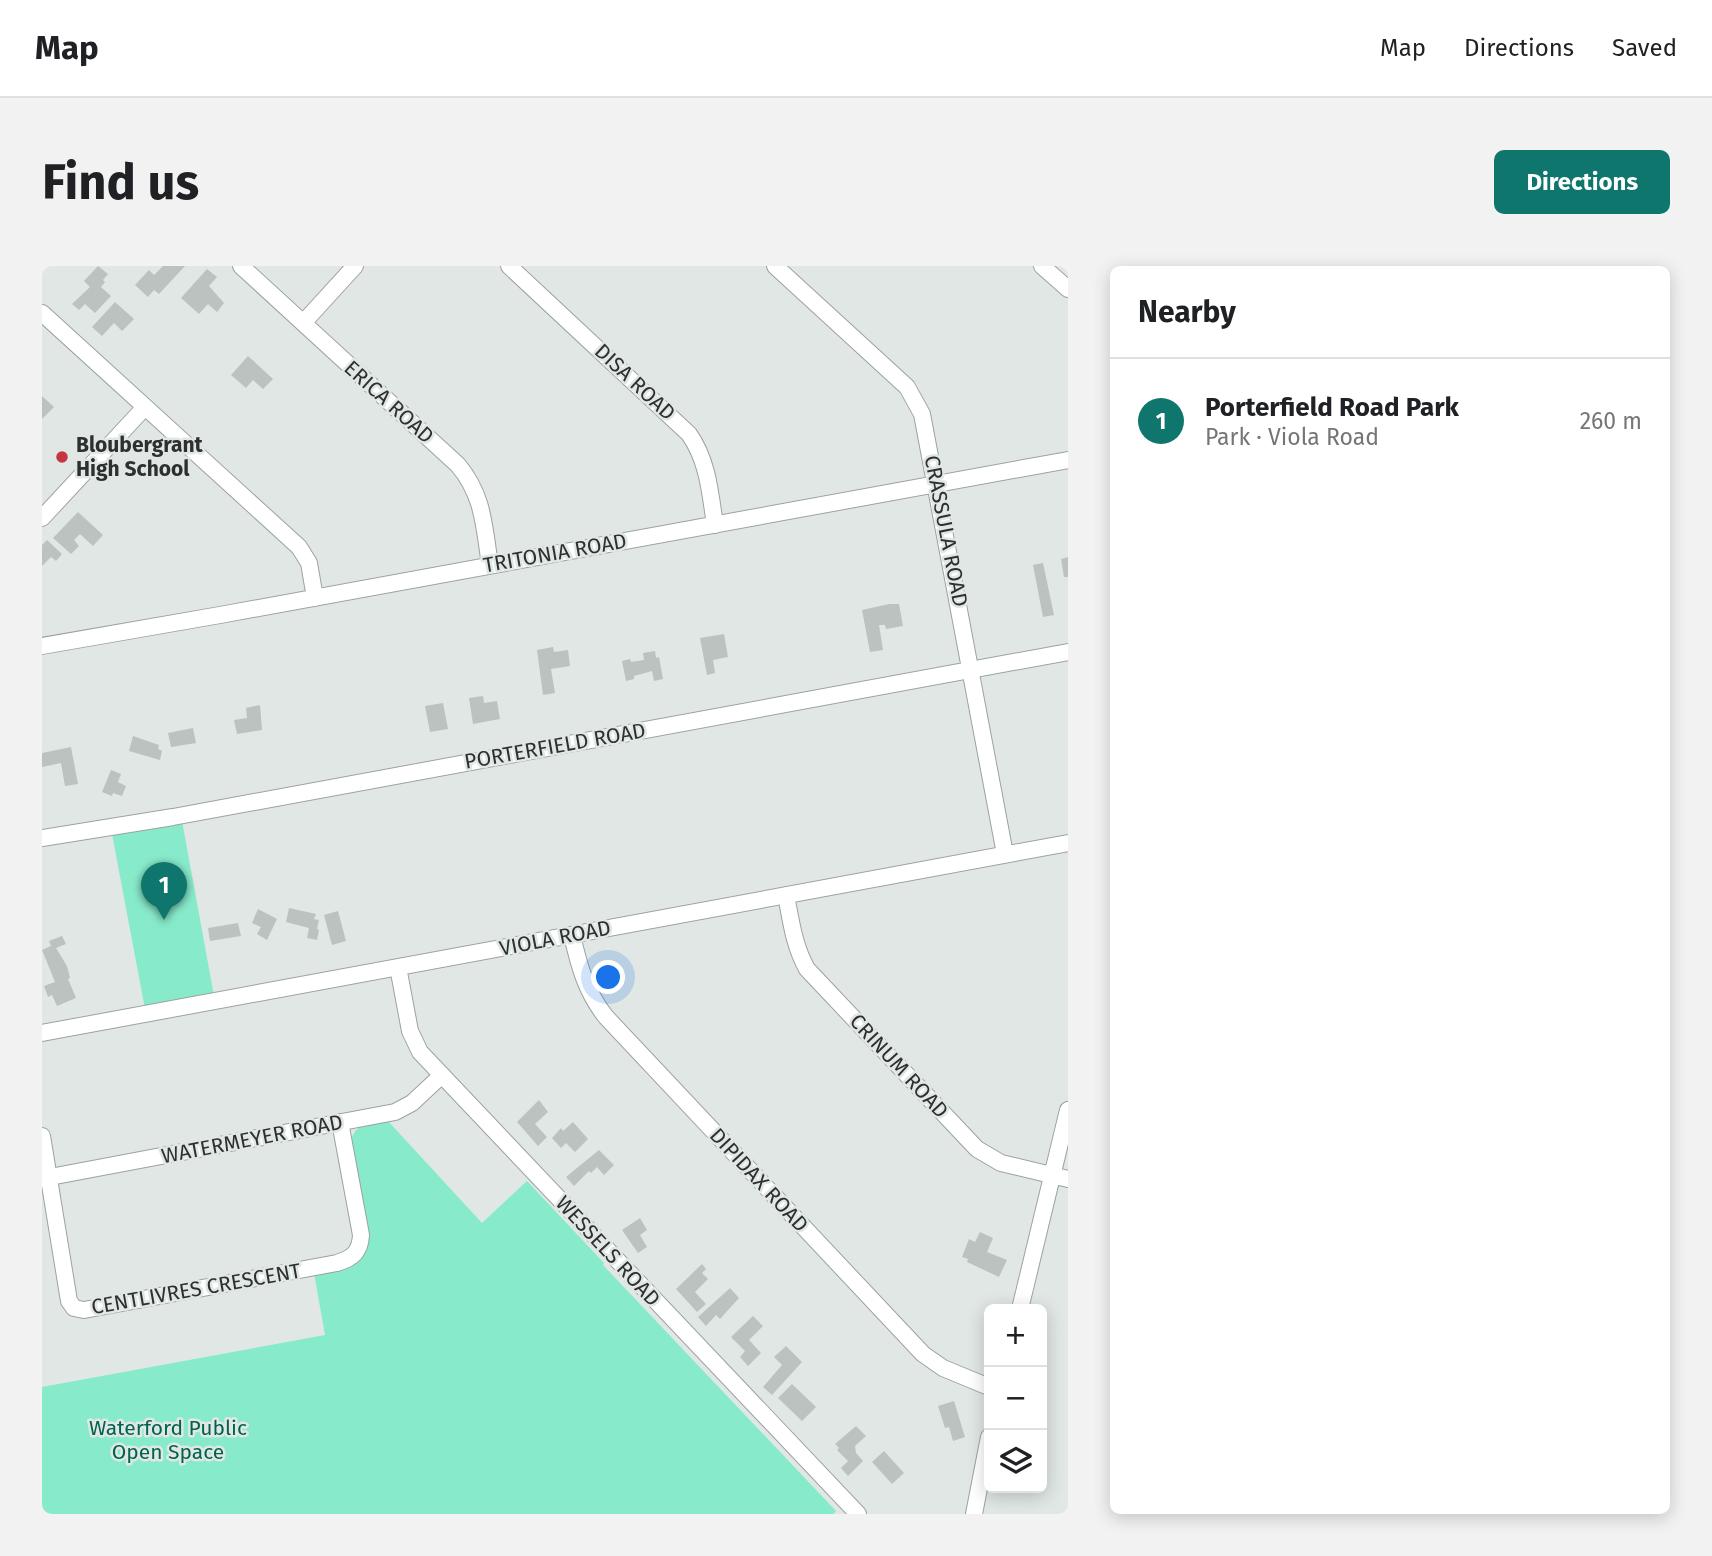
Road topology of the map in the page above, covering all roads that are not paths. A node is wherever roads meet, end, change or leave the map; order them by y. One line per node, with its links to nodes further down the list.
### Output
1 (241, 266): 8 (street, ERICA ROAD)
2 (355, 266): 8 (street)
3 (509, 266): 13 (street, DISA ROAD)
4 (775, 266): 11 (street, CRASSULA ROAD)
5 (1042, 266): 6 (street)
6 (1064, 279)
7 (42, 313): 9 (street)
8 (303, 323): 14 (street, ERICA ROAD)
9 (145, 407): 12 (street); 15 (street)
10 (1068, 460): 11 (street, TRITONIA ROAD)
11 (937, 484): 13 (street, TRITONIA ROAD); 18 (street, CRASSULA ROAD)
12 (42, 518)
13 (715, 525): 14 (street, TRITONIA ROAD)
14 (491, 565): 15 (street, TRITONIA ROAD)
15 (315, 598): 16 (street, TRITONIA ROAD)
16 (42, 646)
17 (1068, 652): 18 (street, PORTERFIELD ROAD)
18 (972, 670): 19 (street, PORTERFIELD ROAD); 21 (street, CRASSULA ROAD)
19 (42, 838)
20 (1068, 843): 21 (street, VIOLA ROAD)
21 (1005, 855): 22 (street, VIOLA ROAD)
22 (786, 895): 23 (street, VIOLA ROAD); 31 (street, CRINUM ROAD)
23 (572, 934): 24 (street, VIOLA ROAD); 33 (street, DIPIDAX ROAD)
24 (398, 967): 25 (street, VIOLA ROAD); 26 (street, WESSELS ROAD)
25 (42, 1033)
26 (442, 1075): 28 (street, WATERMEYER ROAD); 35 (street, WESSELS ROAD)
27 (1068, 1110): 31 (street)
28 (340, 1122): 30 (street, WATERMEYER ROAD); 30 (street, CENTLIVRES CRESCENT)
29 (42, 1136): 30 (street, CENTLIVRES CRESCENT)
30 (50, 1177)
31 (1060, 1177): 32 (street)
32 (1022, 1304)
33 (984, 1385)
34 (984, 1463): 36 (street)
35 (858, 1514)
36 (974, 1514)

